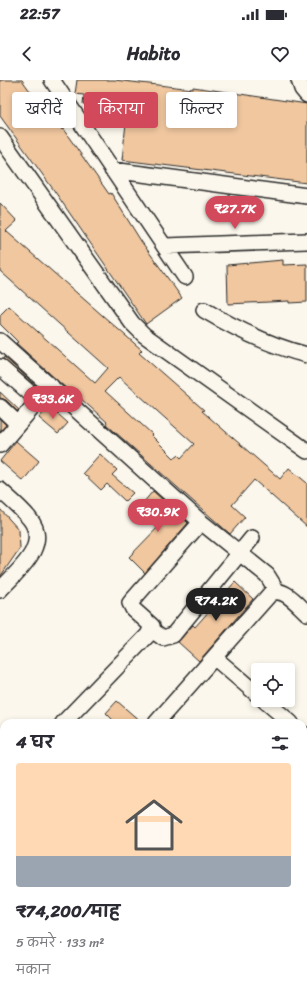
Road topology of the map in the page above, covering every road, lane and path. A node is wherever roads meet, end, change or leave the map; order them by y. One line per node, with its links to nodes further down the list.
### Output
1 (52, 80): 5 (street)
2 (299, 80): 3 (street)
3 (307, 94)
4 (0, 137): 19 (street)
5 (112, 170): 6 (street); 8 (street)
6 (307, 196)
7 (307, 241): 8 (street)
8 (164, 246): 9 (street)
9 (185, 278)
10 (204, 310): 12 (street)
11 (1, 345): 14 (street)
12 (307, 355)
13 (0, 367): 15 (street)
14 (51, 386): 15 (street); 21 (street)
15 (39, 401): 17 (street)
16 (0, 407): 17 (street)
17 (18, 424): 18 (street)
18 (0, 445)
19 (307, 452)
20 (0, 490): 24 (street)
21 (202, 522): 23 (street); 27 (street)
22 (252, 538): 23 (street)
23 (240, 553): 25 (street); 27 (street)
24 (0, 590)
25 (277, 591): 26 (street); 28 (street)
26 (307, 613)
27 (152, 630): 31 (street)
28 (215, 658): 29 (street); 32 (street)
29 (251, 689)
30 (272, 707): 33 (street)
31 (67, 719)
32 (160, 719)
33 (285, 719)

